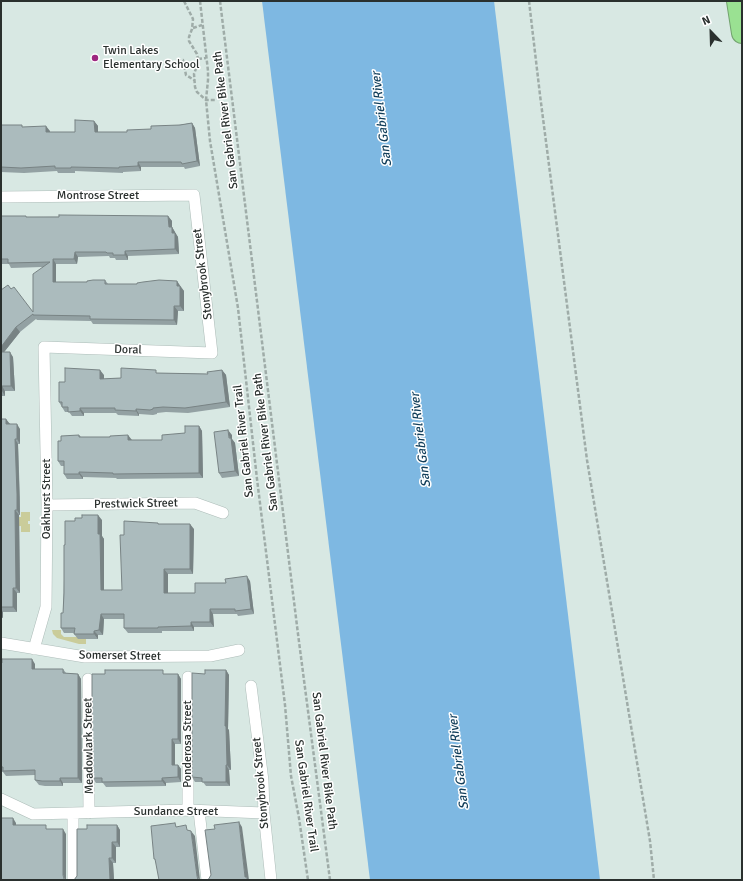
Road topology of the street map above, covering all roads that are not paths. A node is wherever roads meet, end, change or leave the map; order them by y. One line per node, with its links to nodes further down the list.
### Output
1 (737, 1): 2 (highway)
2 (742, 32)
3 (194, 195): 4 (street, Montrose Street); 6 (street, Stonybrook Street)
4 (1, 197)
5 (44, 347): 6 (street, Doral); 7 (street, Oakhurst Street)
6 (212, 353)
7 (47, 505): 8 (street, Prestwick Street); 10 (street, Oakhurst Street)
8 (223, 513)
9 (1, 643): 10 (street, Somerset Street)
10 (34, 649): 11 (street, Somerset Street)
11 (239, 650)
12 (188, 678): 16 (street, Ponderosa Street)
13 (88, 679): 18 (street, Meadowlark Street)
14 (251, 686): 19 (street, Stonybrook Street)
15 (1, 799): 20 (street, Sundance Street)
16 (188, 810): 17 (street, Sundance Street); 18 (street, Sundance Street)
17 (199, 811): 19 (street, Sundance Street); 22 (street)
18 (89, 813): 20 (street, Sundance Street)
19 (264, 813): 23 (street, Stonybrook Street)
20 (73, 814): 21 (street)
21 (73, 880)
22 (208, 880)
23 (271, 880)

